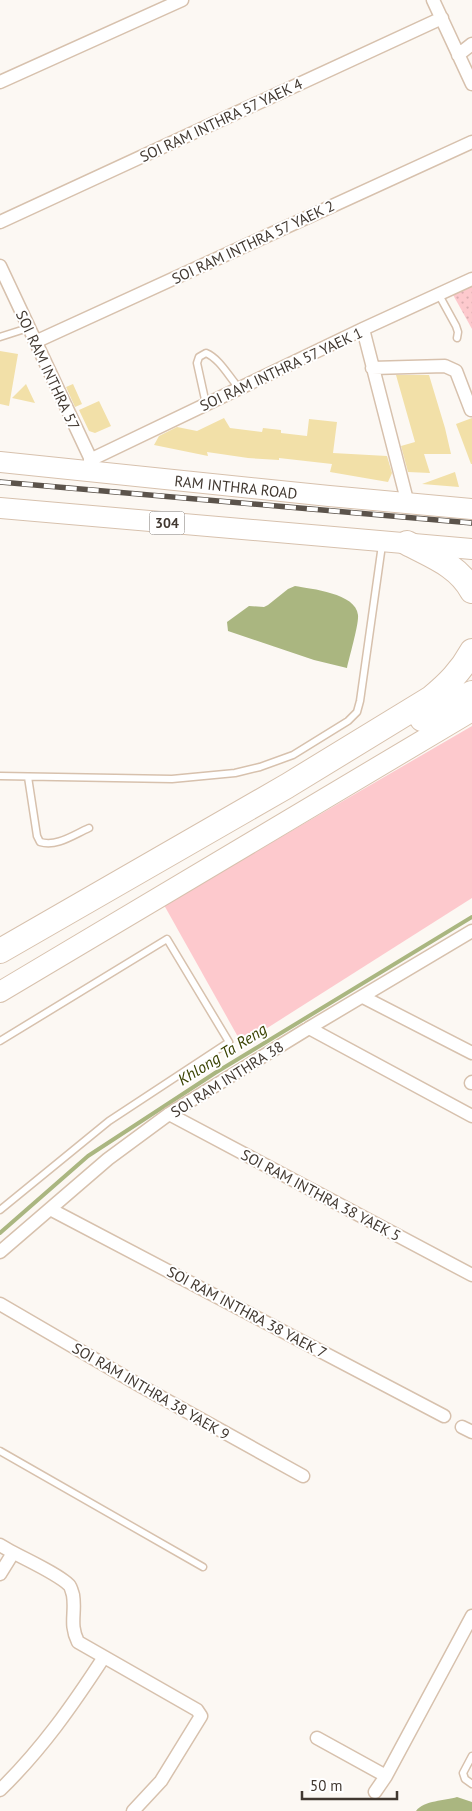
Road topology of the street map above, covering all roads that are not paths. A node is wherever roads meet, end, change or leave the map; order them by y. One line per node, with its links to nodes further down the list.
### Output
1 (182, 0): 6 (street)
2 (433, 0): 3 (street)
3 (442, 18): 5 (street); 9 (street, SOI RAM INTHRA 57 YAEK 4)
4 (472, 44): 5 (street)
5 (458, 55): 7 (street)
6 (0, 82)
7 (472, 84)
8 (472, 142): 17 (street, SOI RAM INTHRA 57 YAEK 2)
9 (0, 222)
10 (472, 279): 12 (street, SOI RAM INTHRA 57 YAEK 1)
11 (3, 280): 13 (street, SOI RAM INTHRA 57)
12 (439, 294): 14 (street, SOI RAM INTHRA 57 YAEK 1); 16 (lane)
13 (28, 328): 15 (lane); 17 (street, SOI RAM INTHRA 57)
14 (363, 329): 18 (street); 19 (street, SOI RAM INTHRA 57 YAEK 1)
15 (0, 337)
16 (457, 338)
17 (35, 342): 23 (street, SOI RAM INTHRA 57)
18 (372, 368): 21 (street); 24 (street)
19 (239, 388): 20 (street, SOI RAM INTHRA 57 YAEK 1); 20 (lane)
20 (206, 404): 23 (street, SOI RAM INTHRA 57 YAEK 1)
21 (471, 410)
22 (0, 462): 23 (main road, RAM INTHRA ROAD)
23 (94, 466): 24 (main road, RAM INTHRA ROAD)
24 (408, 504): 26 (main road, RAM INTHRA ROAD)
25 (0, 508): 27 (main road, 304)
26 (472, 509)
27 (383, 541): 28 (main road, 304); 35 (lane)
28 (407, 543): 29 (main road, 304); 30 (highway)
29 (472, 549)
30 (472, 591)
31 (472, 651): 39 (highway)
32 (472, 693): 37 (highway)
33 (472, 711): 37 (main road)
34 (0, 776): 35 (lane)
35 (28, 777): 36 (lane)
36 (89, 828)
37 (250, 833): 40 (highway); 41 (main road)
38 (472, 931): 42 (street, SOI RAM INTHRA 38)
39 (0, 951)
40 (0, 966)
41 (0, 992)
42 (363, 997): 43 (street, SOI RAM INTHRA 38); 45 (street)
43 (309, 1028): 46 (street, SOI RAM INTHRA 38); 47 (street)
44 (0, 1041): 49 (lane)
45 (472, 1053)
46 (169, 1114): 48 (street, SOI RAM INTHRA 38); 51 (street, SOI RAM INTHRA 38 YAEK 5)
47 (472, 1116)
48 (50, 1208): 50 (street, SOI RAM INTHRA 38); 53 (street, SOI RAM INTHRA 38 YAEK 7)
49 (0, 1210)
50 (0, 1252)
51 (472, 1276)
52 (0, 1304): 55 (street, SOI RAM INTHRA 38 YAEK 9)
53 (444, 1416)
54 (0, 1451): 58 (lane)
55 (303, 1476)
56 (0, 1545): 57 (street)
57 (13, 1553): 59 (street); 61 (street)
58 (203, 1566)
59 (0, 1574)
60 (472, 1616): 64 (street)
61 (104, 1657): 66 (street); 68 (street)
62 (317, 1738): 64 (street)
63 (472, 1756): 65 (lane)
64 (386, 1776): 67 (street)
65 (472, 1784)
66 (0, 1790)
67 (375, 1792)
68 (133, 1811)

